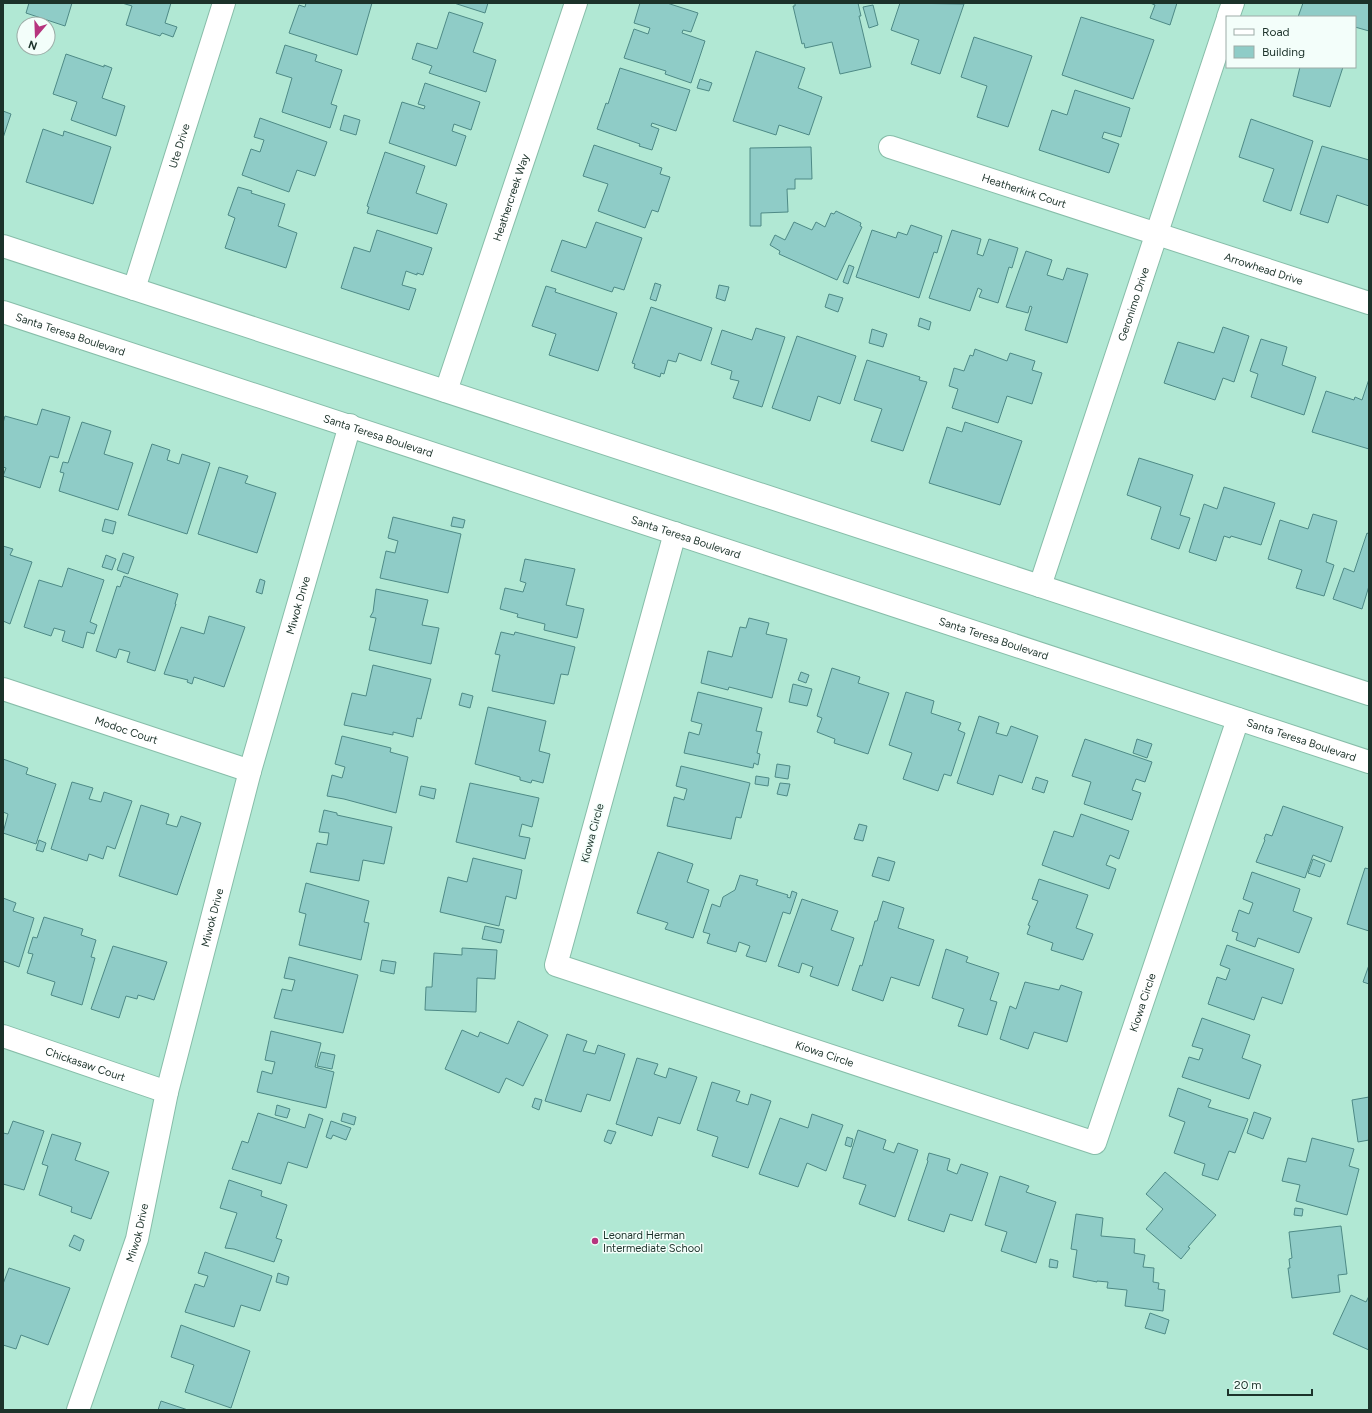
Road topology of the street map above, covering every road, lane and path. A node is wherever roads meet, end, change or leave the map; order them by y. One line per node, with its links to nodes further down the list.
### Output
1 (224, 3): 9 (street, Ute Drive)
2 (576, 3): 12 (street, Heathercreek Way)
3 (1233, 3): 4 (street)
4 (1228, 16)
5 (1226, 24): 7 (street, Geronimo Drive)
6 (890, 147): 7 (street, Heatherkirk Court)
7 (1158, 235): 10 (street, Arrowhead Drive); 15 (street, Geronimo Drive)
8 (3, 246): 9 (street)
9 (134, 289): 12 (street)
10 (1369, 303)
11 (3, 312): 13 (street, Santa Teresa Boulevard)
12 (446, 391): 15 (street)
13 (350, 425): 14 (street, Santa Teresa Boulevard); 20 (street, Miwok Drive)
14 (675, 533): 18 (street, Santa Teresa Boulevard); 18 (street, Kiowa Circle)
15 (1040, 586): 17 (street)
16 (3, 689): 20 (street, Modoc Court)
17 (1369, 694)
18 (1238, 719): 19 (street, Santa Teresa Boulevard)
19 (1369, 762)
20 (250, 771): 22 (street, Miwok Drive)
21 (3, 1036): 22 (street, Chickasaw Court)
22 (167, 1092): 23 (street, Miwok Drive)
23 (78, 1410)

